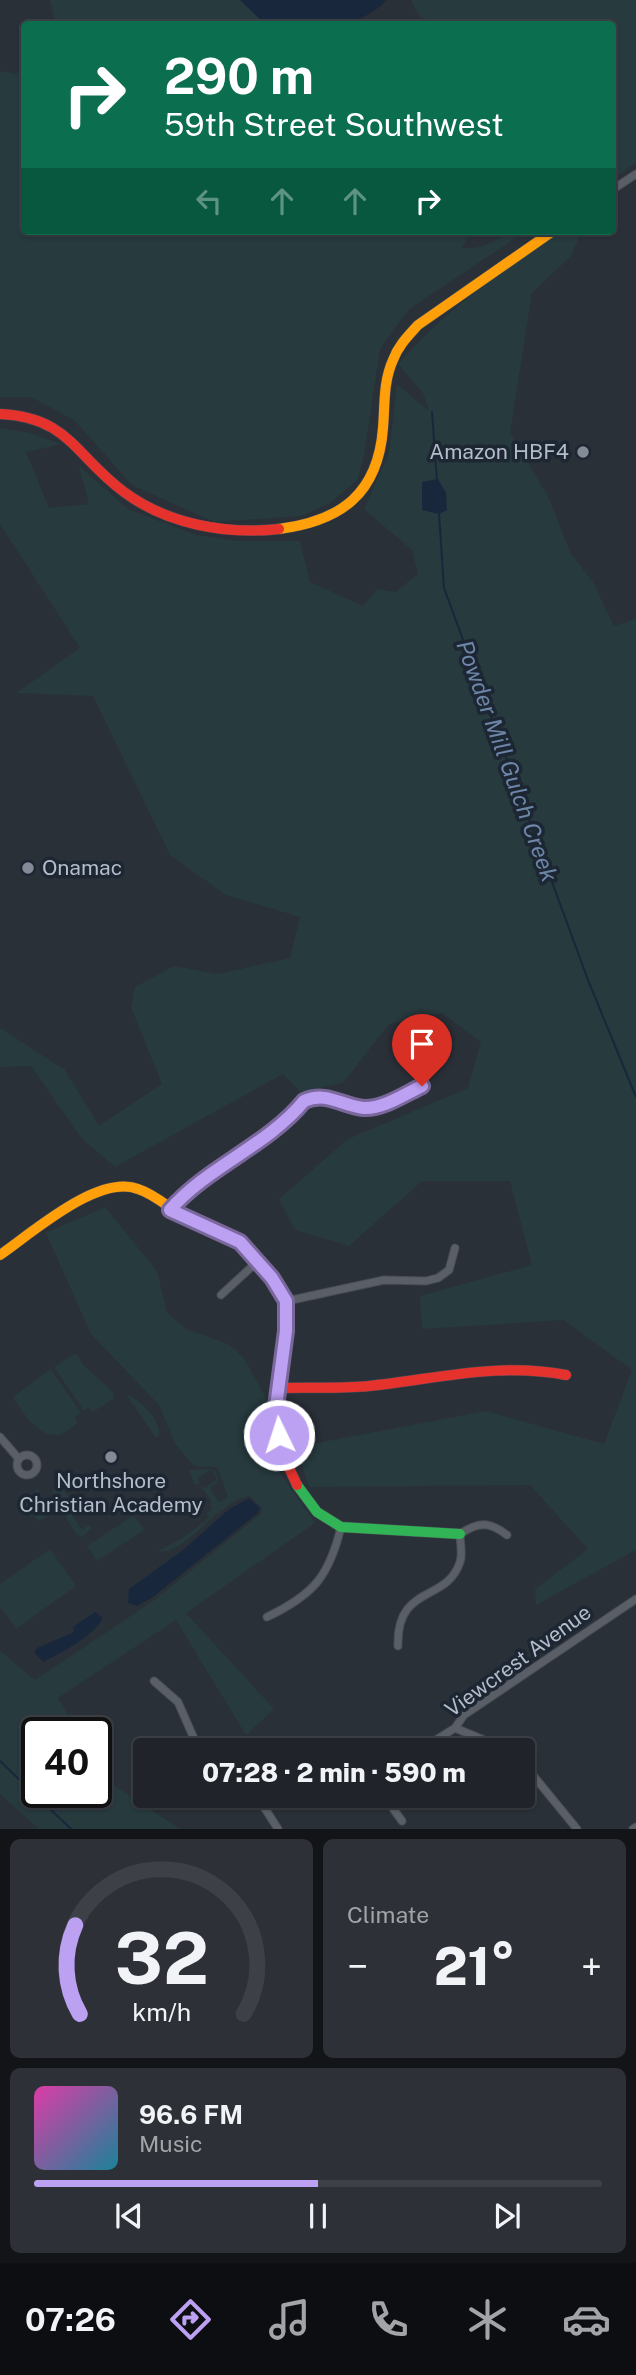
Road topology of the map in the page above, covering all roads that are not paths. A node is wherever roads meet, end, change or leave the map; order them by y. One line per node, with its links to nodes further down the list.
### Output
1 (636, 174): 2 (street)
2 (616, 187)
3 (547, 235): 4 (street)
4 (0, 414)
5 (422, 1086): 6 (street)
6 (170, 1210): 8 (street); 9 (street)
7 (455, 1248): 11 (street)
8 (0, 1255)
9 (258, 1261): 10 (street); 11 (street)
10 (221, 1295)
11 (286, 1301): 13 (street)
12 (566, 1375): 13 (street)
13 (278, 1388): 16 (street)
14 (0, 1437): 15 (street)
15 (19, 1459)
16 (341, 1527): 17 (street); 20 (street)
17 (460, 1534): 18 (street); 21 (street)
18 (507, 1535)
19 (636, 1599): 23 (street, Viewcrest Avenue)
20 (267, 1617)
21 (398, 1646)
22 (154, 1681): 24 (street)
23 (455, 1728): 25 (street, Viewcrest Avenue); 26 (street)
24 (194, 1738)
25 (439, 1738)
26 (479, 1738)
27 (535, 1778): 32 (street)
28 (265, 1808): 31 (street)
29 (393, 1808): 30 (street)
30 (402, 1821)
31 (278, 1829)
32 (577, 1829)

